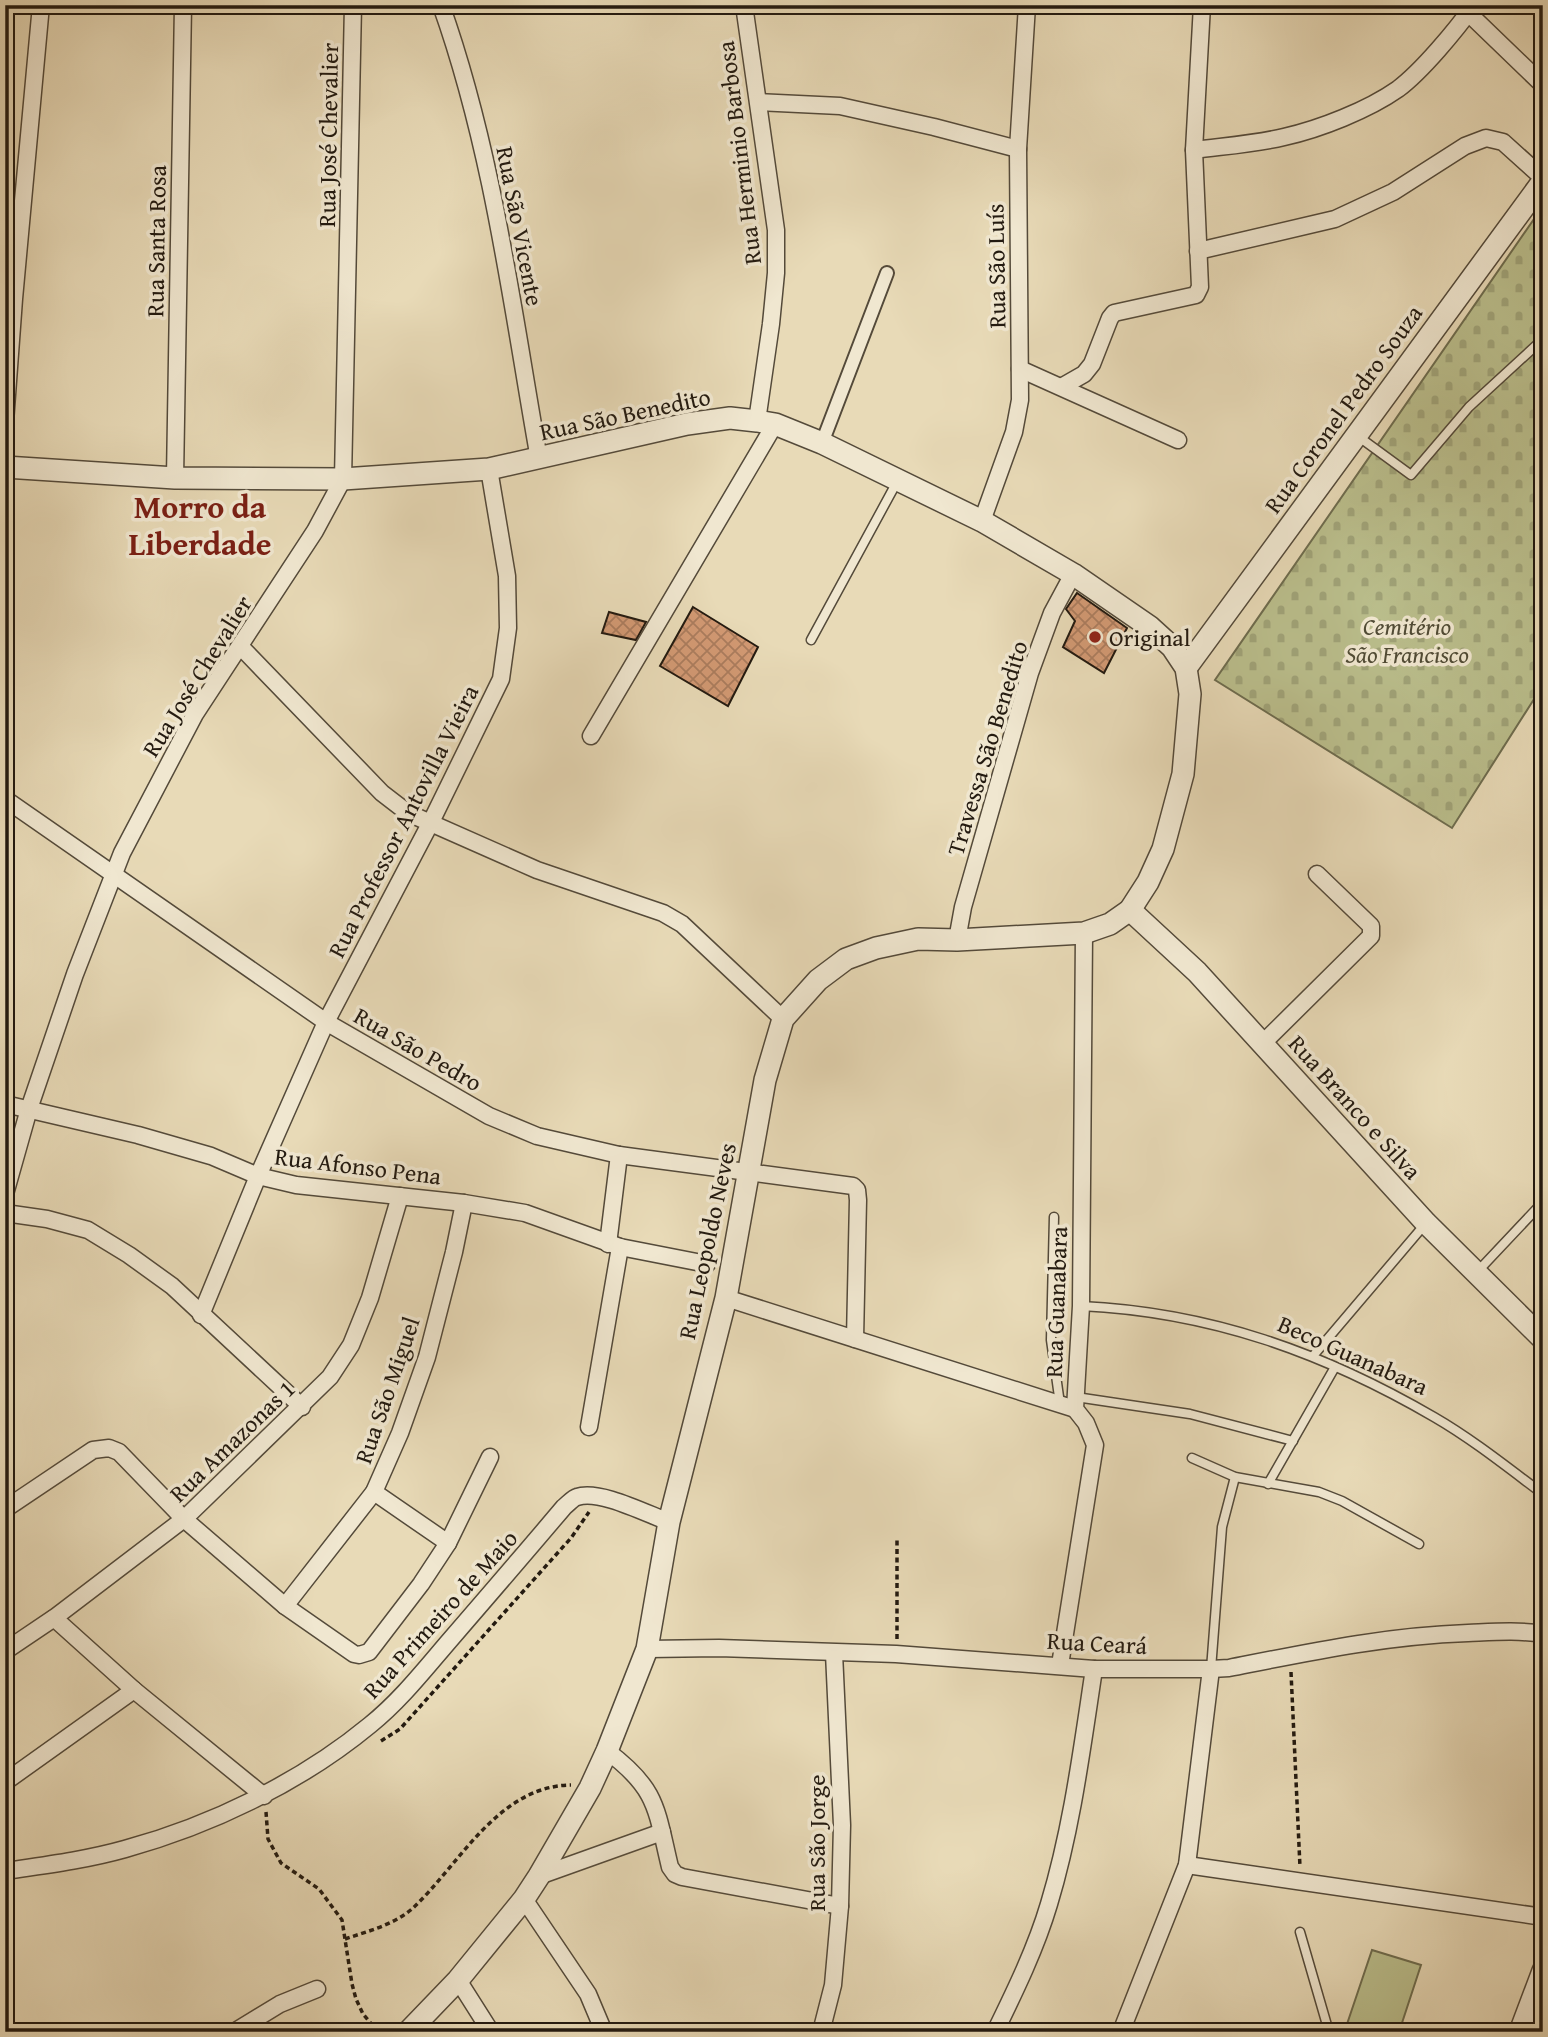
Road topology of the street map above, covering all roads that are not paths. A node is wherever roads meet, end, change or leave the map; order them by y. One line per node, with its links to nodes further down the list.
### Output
1 (41, 5): 19 (street)
2 (183, 5): 27 (street, Rua Santa Rosa)
3 (353, 5): 28 (street, Rua José Chevalier)
4 (441, 5): 24 (street, Rua São Vicente)
5 (744, 5): 10 (street, Rua Herminio Barbosa)
6 (1027, 5): 11 (street, Rua São Luís)
7 (1202, 5): 12 (street)
8 (1467, 8): 9 (street); 12 (street)
9 (1543, 85)
10 (759, 102): 11 (street); 20 (street, Rua Herminio Barbosa)
11 (1017, 149): 17 (street, Rua São Luís)
12 (1194, 150): 14 (street)
13 (1543, 179): 14 (street); 21 (street, Rua Coronel Pedro Souza)
14 (1198, 251): 18 (street)
15 (887, 273): 23 (street)
16 (1543, 339): 21 (lane)
17 (1020, 369): 18 (street); 30 (street, Rua São Luís)
18 (1063, 386): 22 (street)
19 (5, 422)
20 (766, 422): 23 (street, Rua São Benedito); 24 (street, Rua São Benedito); 35 (street, Rua Herminio Barbosa)
21 (1356, 435): 34 (street, Rua Coronel Pedro Souza)
22 (1178, 440)
23 (822, 443): 29 (street, Rua São Benedito)
24 (539, 459): 26 (street, Rua São Benedito)
25 (5, 467): 27 (street, Rua São Benedito)
26 (489, 469): 28 (street, Rua São Benedito); 37 (street, Rua Professor Antovilla Vieira)
27 (175, 478): 28 (street, Rua São Benedito)
28 (343, 479): 33 (street, Rua José Chevalier)
29 (899, 480): 30 (street, Rua São Benedito); 32 (lane)
30 (982, 521): 31 (street, Rua São Benedito)
31 (1073, 574): 34 (street, Rua São Benedito); 42 (street, Travessa São Benedito)
32 (811, 640)
33 (241, 647): 37 (street); 39 (street, Rua José Chevalier)
34 (1186, 668): 40 (street, Rua Leopoldo Neves)
35 (591, 736)
36 (5, 799): 39 (street, Rua São Pedro)
37 (431, 822): 43 (street); 44 (street, Rua Professor Antovilla Vieira)
38 (1317, 874): 45 (street)
39 (114, 875): 44 (street, Rua São Pedro); 47 (street, Rua José Chevalier)
40 (1130, 910): 41 (street, Rua Leopoldo Neves); 45 (street, Rua Branco e Silva)
41 (1084, 933): 42 (street, Rua Leopoldo Neves); 62 (street, Rua Guanabara)
42 (957, 940): 43 (street, Rua Leopoldo Neves)
43 (783, 1019): 49 (street, Rua Leopoldo Neves)
44 (326, 1022): 48 (street, Rua São Pedro); 50 (street, Rua Professor Antovilla Vieira)
45 (1262, 1044): 57 (street, Rua Branco e Silva)
46 (5, 1104): 47 (street, Rua Afonso Pena)
47 (29, 1110): 50 (street, Rua Afonso Pena); 51 (street, Rua José Chevalier)
48 (619, 1155): 49 (street, Rua São Pedro); 58 (street)
49 (750, 1171): 61 (street, Rua Leopoldo Neves); 64 (street, Rua São Pedro)
50 (258, 1176): 52 (street, Rua Afonso Pena); 63 (street, Rua Professor Antovilla Vieira)
51 (5, 1194)
52 (400, 1196): 54 (street, Rua Afonso Pena); 69 (street, Rua Amazonas 1)
53 (1543, 1202): 60 (lane)
54 (464, 1203): 58 (street, Rua Afonso Pena); 76 (street, Rua São Miguel)
55 (5, 1213): 63 (street)
56 (1054, 1217): 68 (lane)
57 (1426, 1223): 60 (street, Rua Branco e Silva); 66 (lane)
58 (614, 1246): 59 (street, Rua Afonso Pena); 70 (street)
59 (707, 1264)
60 (1476, 1273): 65 (street, Rua Branco e Silva)
61 (726, 1298): 64 (street); 80 (street, Rua Leopoldo Neves)
62 (1081, 1306): 66 (lane, Beco Guanabara); 68 (street, Rua Guanabara)
63 (201, 1315): 69 (street)
64 (855, 1339): 68 (street)
65 (1543, 1339)
66 (1314, 1356): 67 (lane, Beco Guanabara)
67 (1335, 1367): 71 (lane); 77 (lane, Beco Guanabara)
68 (1070, 1404): 71 (lane); 89 (street, Rua Guanabara)
69 (302, 1407): 79 (street, Rua Amazonas 1)
70 (589, 1426)
71 (1293, 1441): 75 (lane)
72 (490, 1457): 81 (street)
73 (1192, 1458): 74 (lane)
74 (1235, 1477): 75 (lane); 91 (lane)
75 (1268, 1484): 82 (lane)
76 (374, 1492): 81 (street); 83 (street, Rua São Miguel)
77 (1543, 1494)
78 (5, 1509): 79 (street)
79 (184, 1519): 83 (street); 84 (street, Rua Amazonas 1)
80 (669, 1522): 86 (street, Rua Leopoldo Neves); 95 (street, Rua Primeiro de Maio)
81 (447, 1543): 83 (street)
82 (1419, 1545)
83 (285, 1606)
84 (54, 1618): 87 (street, Rua Amazonas 1); 92 (street)
85 (1543, 1634): 91 (street, Rua Ceará)
86 (647, 1649): 88 (street, Rua Ceará); 93 (street, Rua Leopoldo Neves)
87 (5, 1651)
88 (834, 1653): 89 (street, Rua Ceará); 101 (street, Rua São Jorge)
89 (1060, 1665): 90 (street, Rua Ceará)
90 (1094, 1669): 91 (street, Rua Ceará); 112 (street)
91 (1211, 1669): 97 (street)
92 (134, 1690): 94 (street); 95 (street)
93 (607, 1751): 96 (street); 99 (street, Rua Leopoldo Neves)
94 (5, 1782)
95 (264, 1796): 98 (street, Rua Primeiro de Maio)
96 (662, 1832): 99 (street); 101 (street)
97 (1187, 1866): 102 (street); 113 (street)
98 (5, 1871)
99 (539, 1876): 100 (street, Rua Leopoldo Neves)
100 (524, 1899): 105 (street, Rua Leopoldo Neves); 110 (street)
101 (840, 1906): 111 (street, Rua São Jorge)
102 (1543, 1917)
103 (1300, 1933): 114 (lane)
104 (1543, 1971): 115 (street)
105 (458, 1980): 108 (street, Rua Leopoldo Neves); 109 (street)
106 (317, 1989): 107 (street)
107 (234, 2032)
108 (408, 2032)
109 (491, 2032)
110 (604, 2032)
111 (821, 2032)
112 (995, 2032)
113 (1121, 2032)
114 (1329, 2032)
115 (1520, 2032)

